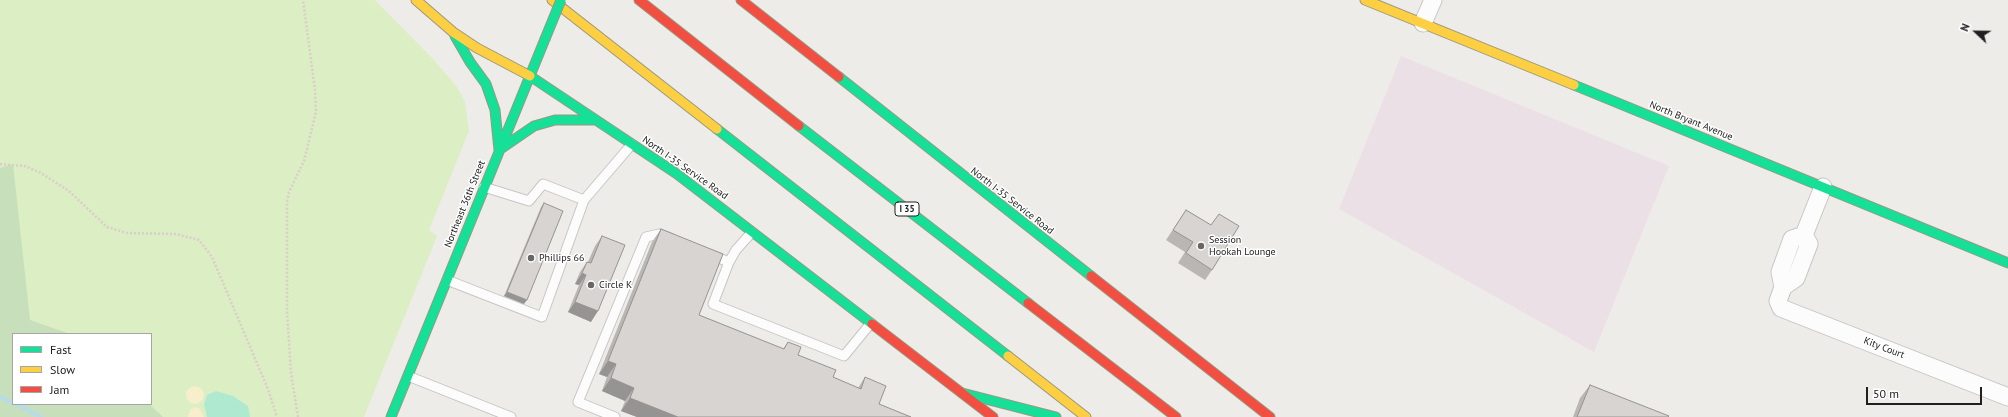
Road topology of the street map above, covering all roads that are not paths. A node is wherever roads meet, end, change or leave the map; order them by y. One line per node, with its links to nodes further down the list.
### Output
1 (416, 0): 9 (main road)
2 (552, 0): 32 (main road)
3 (561, 0): 10 (main road, Northeast 36th Street, bridge)
4 (639, 0): 33 (main road, I 35)
5 (741, 0): 34 (main road, North I-35 Service Road)
6 (1365, 0): 8 (main road, North Bryant Avenue)
7 (1433, 0): 8 (street)
8 (1423, 23): 15 (main road, North Bryant Avenue)
9 (452, 32): 10 (main road, North I-35 Service Road); 13 (main road)
10 (530, 76): 11 (main road, North I-35 Service Road); 13 (main road, Northeast 36th Street)
11 (596, 120): 12 (main road, North I-35 Service Road); 13 (main road)
12 (632, 144): 16 (lane); 17 (main road, North I-35 Service Road)
13 (499, 150): 14 (main road, Northeast 36th Street)
14 (484, 187): 16 (lane); 22 (main road, Northeast 36th Street)
15 (1823, 187): 21 (main road, North Bryant Avenue); 26 (street, Kity Court)
16 (584, 200): 22 (lane)
17 (753, 231): 20 (lane); 23 (main road, North I-35 Service Road)
18 (680, 242): 29 (lane)
19 (701, 251): 20 (lane)
20 (729, 262): 23 (lane)
21 (2008, 263)
22 (447, 280): 24 (main road, Northeast 36th Street)
23 (872, 323): 25 (main road, North I-35 Service Road)
24 (408, 376): 27 (main road, Northeast 36th Street); 28 (lane)
25 (962, 393): 30 (main road, North I-35 Service Road); 31 (main road)
26 (2008, 397)
27 (391, 417)
28 (511, 417)
29 (615, 417)
30 (993, 417)
31 (1056, 417)
32 (1086, 417)
33 (1176, 417)
34 (1270, 417)

